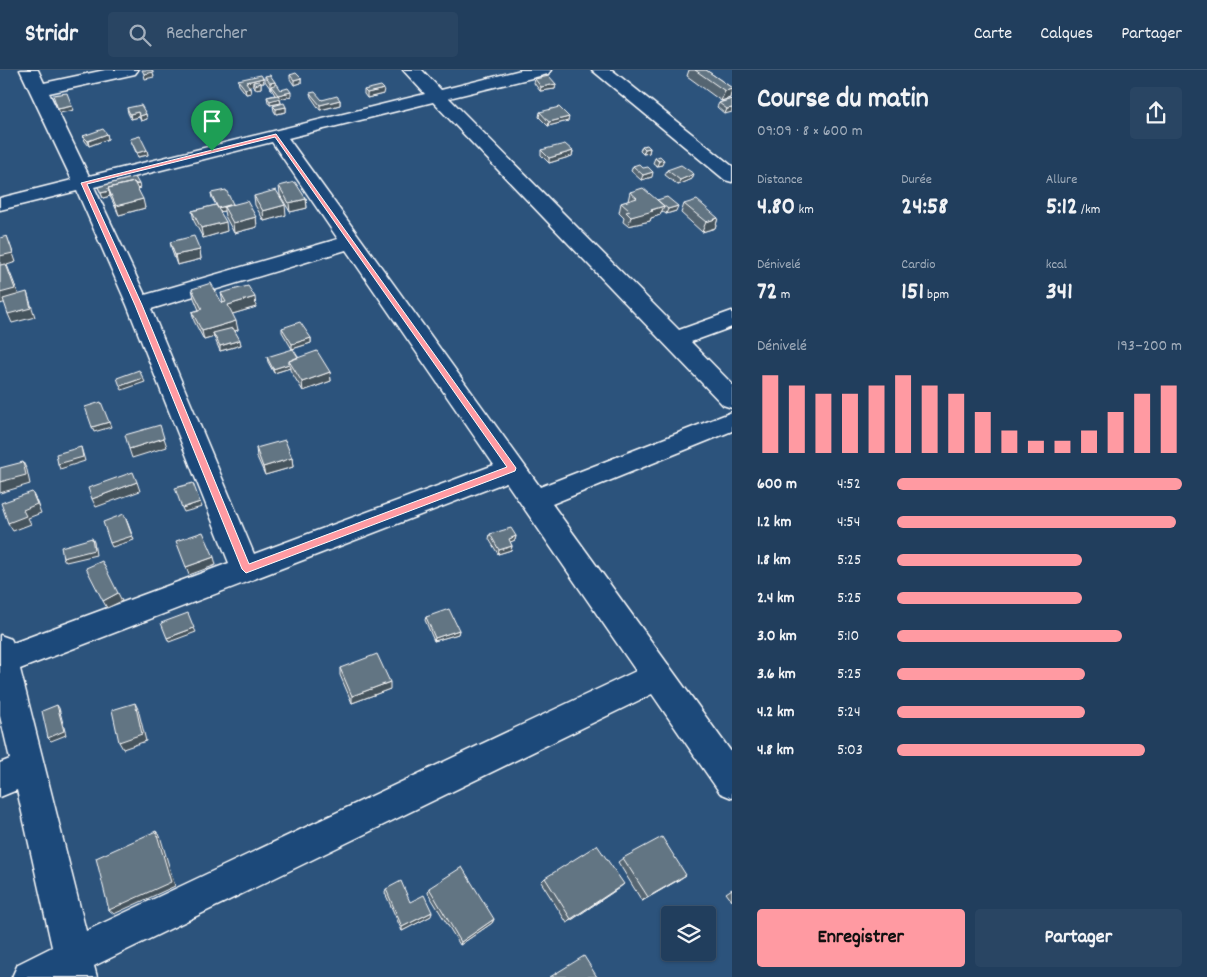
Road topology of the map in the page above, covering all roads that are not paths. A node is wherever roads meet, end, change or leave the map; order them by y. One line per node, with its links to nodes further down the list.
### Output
1 (29, 70): 6 (street)
2 (128, 70): 6 (street)
3 (412, 70): 7 (street)
4 (542, 70): 7 (street)
5 (601, 70): 9 (street)
6 (38, 90): 10 (street)
7 (437, 96): 8 (street); 15 (street)
8 (276, 135): 10 (street); 12 (street)
9 (732, 176)
10 (84, 183): 11 (street); 13 (street)
11 (0, 204)
12 (352, 242): 13 (street); 18 (street)
13 (138, 305): 20 (street)
14 (732, 319): 15 (street)
15 (674, 340): 16 (street)
16 (732, 399)
17 (732, 421): 19 (street)
18 (512, 468): 19 (street); 20 (street)
19 (535, 500): 22 (street)
20 (246, 569): 21 (street)
21 (1, 655): 23 (street)
22 (658, 675): 24 (street); 25 (street)
23 (14, 774): 25 (street)
24 (732, 781)
25 (76, 967): 26 (street)
26 (31, 977)

